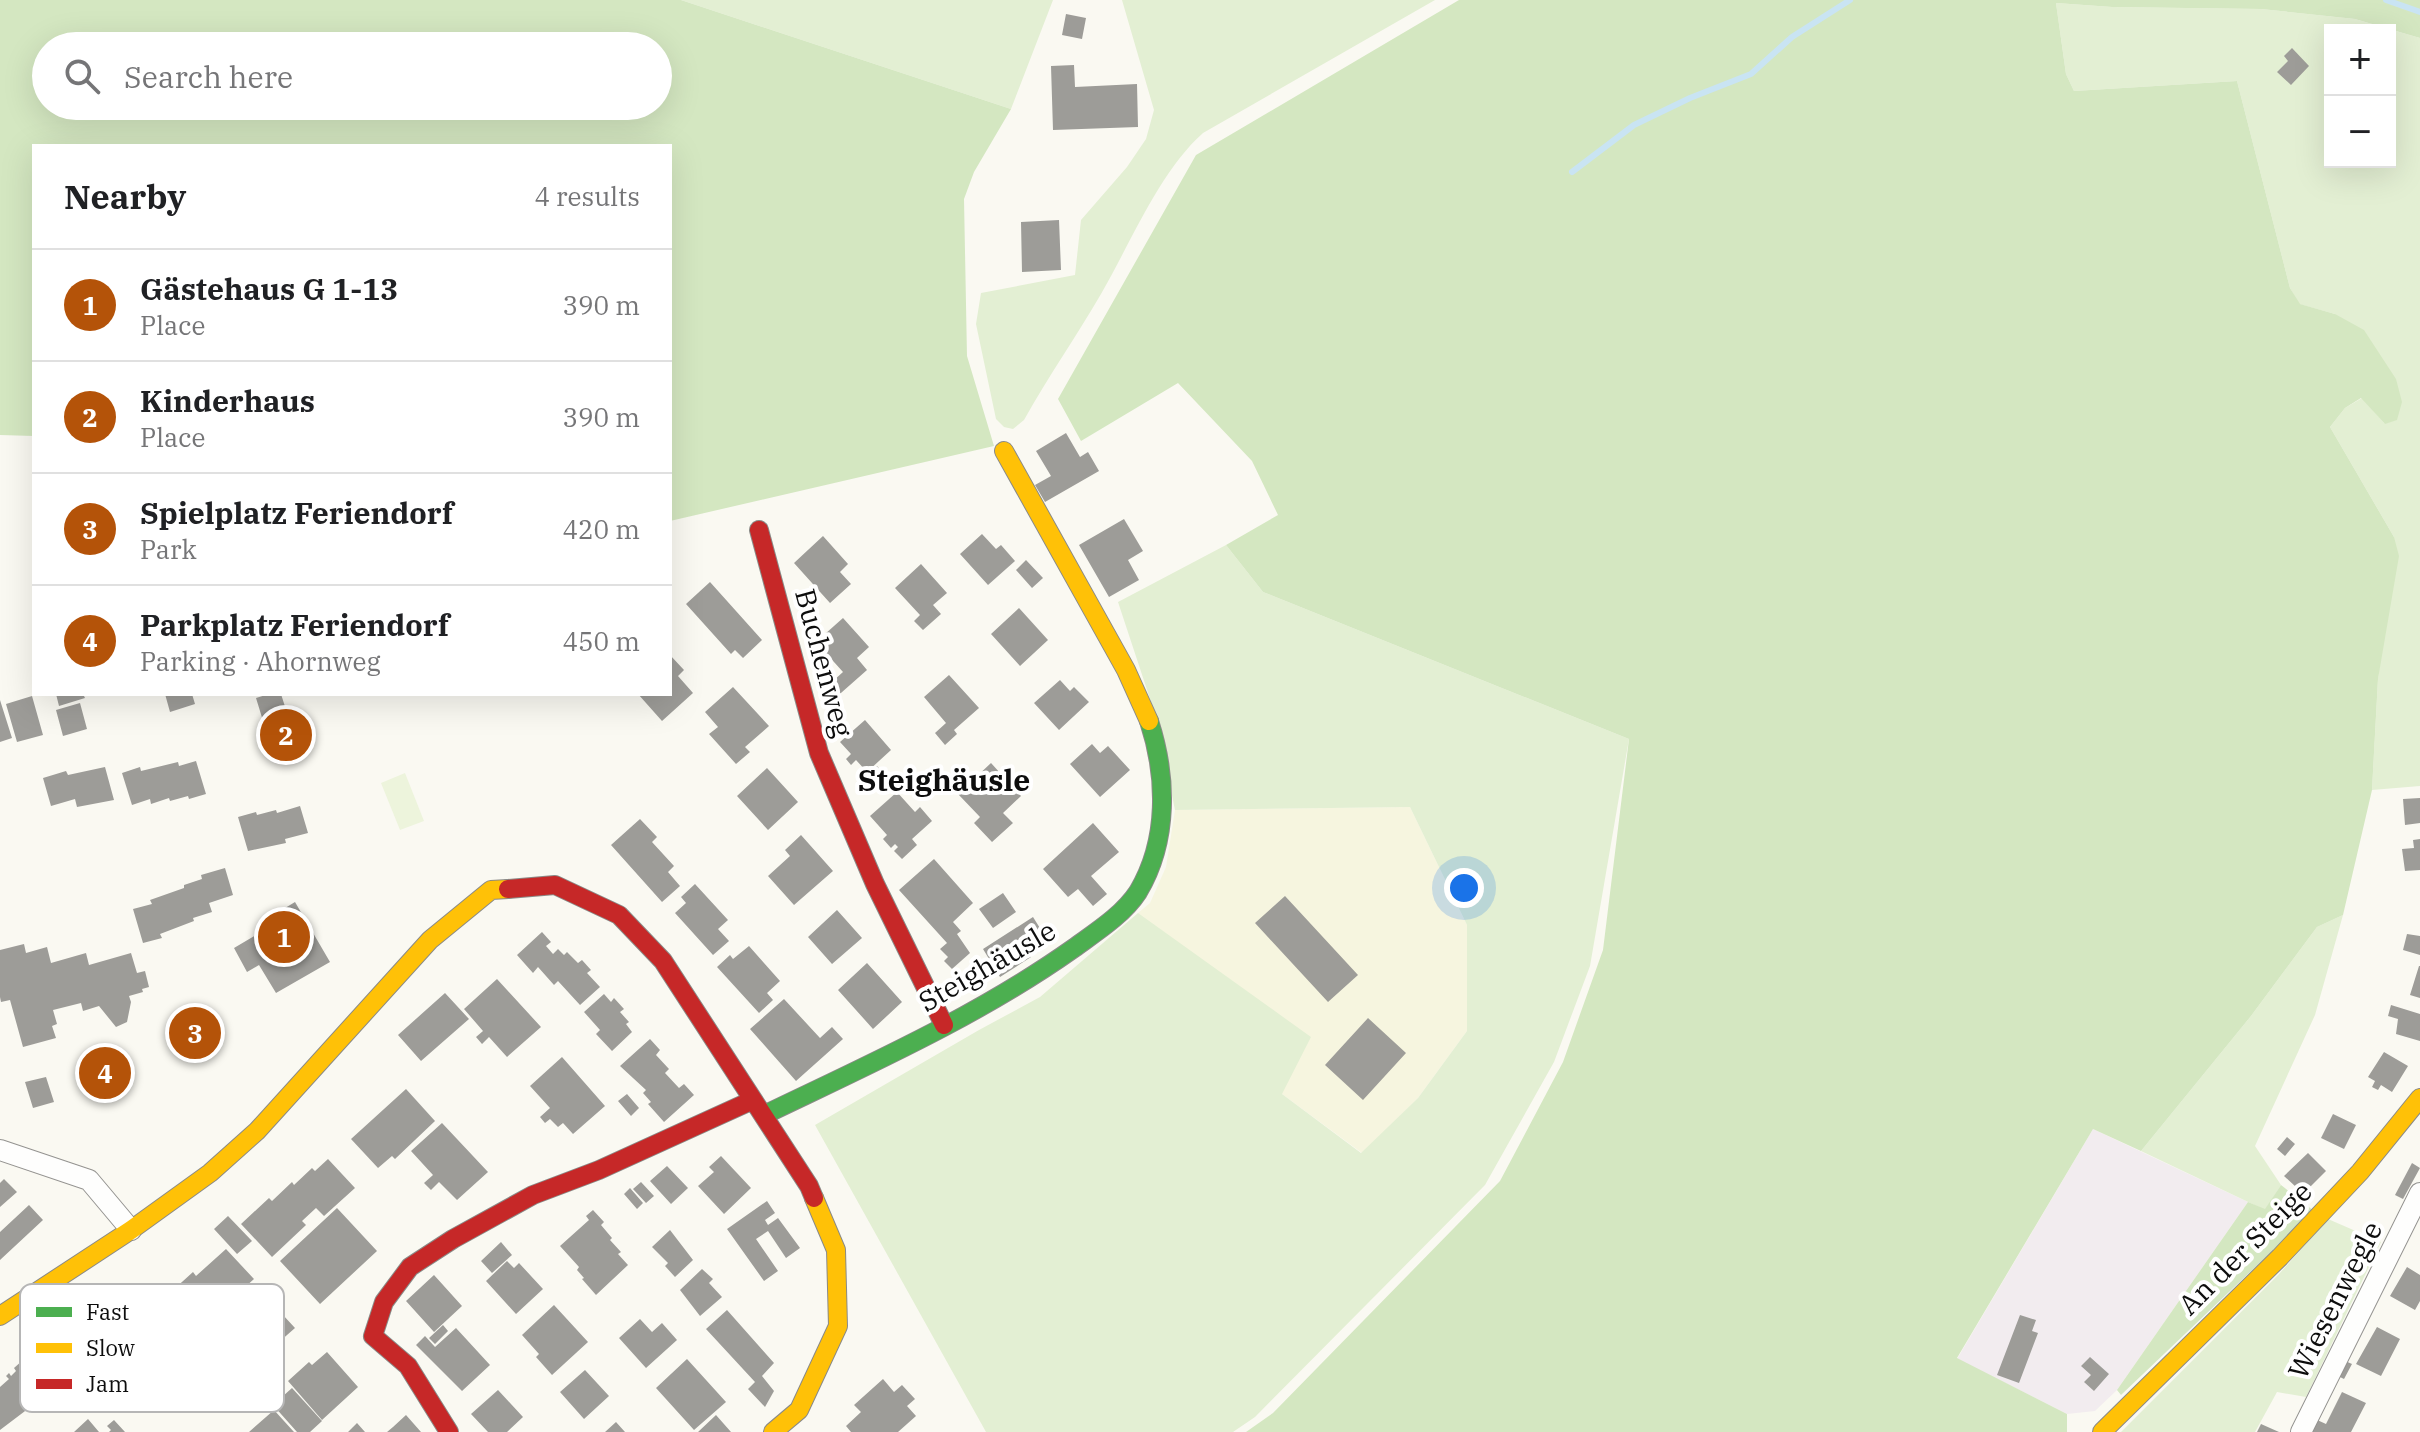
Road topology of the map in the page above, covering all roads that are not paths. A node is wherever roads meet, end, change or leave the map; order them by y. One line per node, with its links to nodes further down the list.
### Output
1 (1004, 451): 3 (street, Steighäusle)
2 (759, 530): 3 (street, Buchenweg)
3 (944, 1025): 5 (street, Steighäusle)
4 (2420, 1098): 14 (street, An der Steige)
5 (759, 1108): 8 (street); 12 (street, Steighäusle); 13 (street)
6 (0, 1150): 8 (street)
7 (2420, 1193): 15 (street, Wiesenwegle)
8 (131, 1230): 9 (street)
9 (49, 1284)
10 (20, 1303): 11 (street)
11 (0, 1316)
12 (449, 1432)
13 (773, 1432)
14 (2102, 1432)
15 (2301, 1432)

